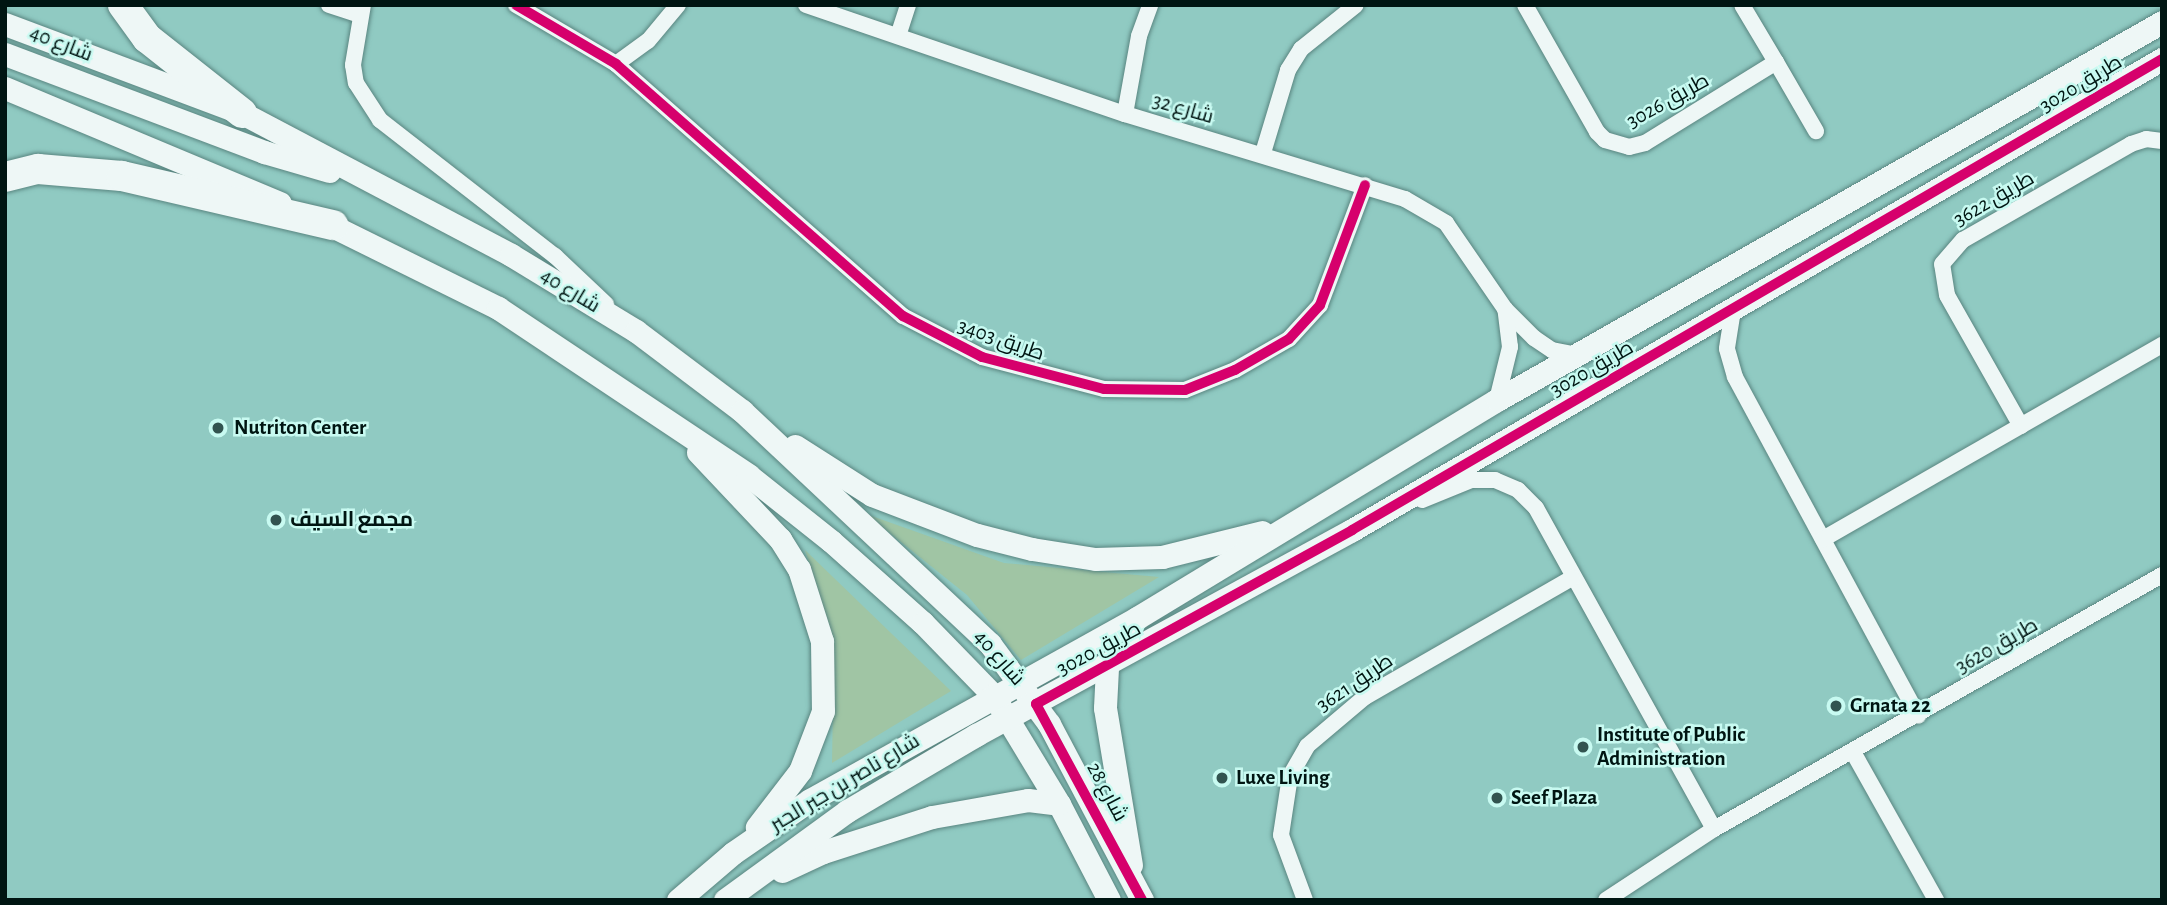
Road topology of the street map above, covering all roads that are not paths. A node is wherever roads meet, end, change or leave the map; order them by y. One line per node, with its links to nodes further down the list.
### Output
1 (123, 5): 20 (highway)
2 (329, 5): 11 (street)
3 (516, 5): 18 (street)
4 (678, 5): 18 (street)
5 (806, 5): 14 (street, شارع 32)
6 (908, 5): 14 (street)
7 (1356, 5): 24 (street)
8 (1525, 5): 17 (street, طريق 3026)
9 (1742, 5): 17 (street)
10 (1147, 6): 21 (street)
11 (361, 10): 31 (street)
12 (2162, 22): 33 (main road, طريق 3020)
13 (5, 24): 20 (main road, شارع 40)
14 (898, 36): 21 (street, شارع 32)
15 (5, 54): 26 (main road)
16 (2161, 60): 30 (main road, طريق 3020)
17 (1776, 62): 22 (street)
18 (616, 64): 27 (street, طريق 3403)
19 (5, 88): 28 (main road, شارع 40)
20 (242, 113): 26 (main road, شارع 40)
21 (1125, 114): 24 (street, شارع 32)
22 (1816, 131)
23 (2162, 141): 37 (street, طريق 3622)
24 (1263, 153): 27 (street, شارع 32)
25 (5, 177): 28 (highway)
26 (372, 184): 31 (main road, شارع 40)
27 (1365, 186): 29 (street, شارع 32)
28 (333, 225): 36 (main road, شارع 40)
29 (1505, 309): 33 (street); 34 (street)
30 (1734, 310): 39 (main road, طريق 3020); 40 (street)
31 (636, 331): 35 (main road, شارع 40)
32 (2162, 345): 37 (street)
33 (1577, 355): 34 (main road, طريق 3020)
34 (1497, 400): 38 (main road, طريق 3020)
35 (742, 411): 38 (main road); 44 (main road, شارع 40)
36 (665, 417): 45 (main road, شارع 40); 52 (main road)
37 (2021, 426): 40 (street)
38 (1298, 520): 44 (main road, طريق 3020)
39 (1352, 530): 42 (street); 43 (main road, طريق 3020)
40 (1823, 539): 47 (street)
41 (2162, 575): 47 (street, طريق 3620)
42 (1572, 578): 51 (street); 57 (street, طريق 3621)
43 (1107, 668): 46 (main road, طريق 3020); 53 (main road)
44 (1021, 682): 45 (main road, شارع ناصر بن جبر الجبر); 46 (main road, شارع 40)
45 (993, 695): 48 (main road, شارع 40); 52 (main road, شارع ناصر بن جبر الجبر)
46 (1036, 704): 48 (main road, شارع ناصر بن جبر الجبر); 53 (main road, شارع 28)
47 (1918, 716): 49 (street, طريق 3620)
48 (1008, 720): 50 (main road); 54 (main road, شارع ناصر بن جبر الجبر)
49 (1853, 752): 51 (street, طريق 3620); 59 (street)
50 (1059, 804): 54 (main road); 56 (main road)
51 (1714, 829): 58 (street, طريق 3620)
52 (733, 853): 55 (main road, شارع ناصر بن جبر الجبر)
53 (1138, 893)
54 (729, 897)
55 (678, 900)
56 (1109, 900)
57 (1305, 900)
58 (1606, 900)
59 (1936, 900)

